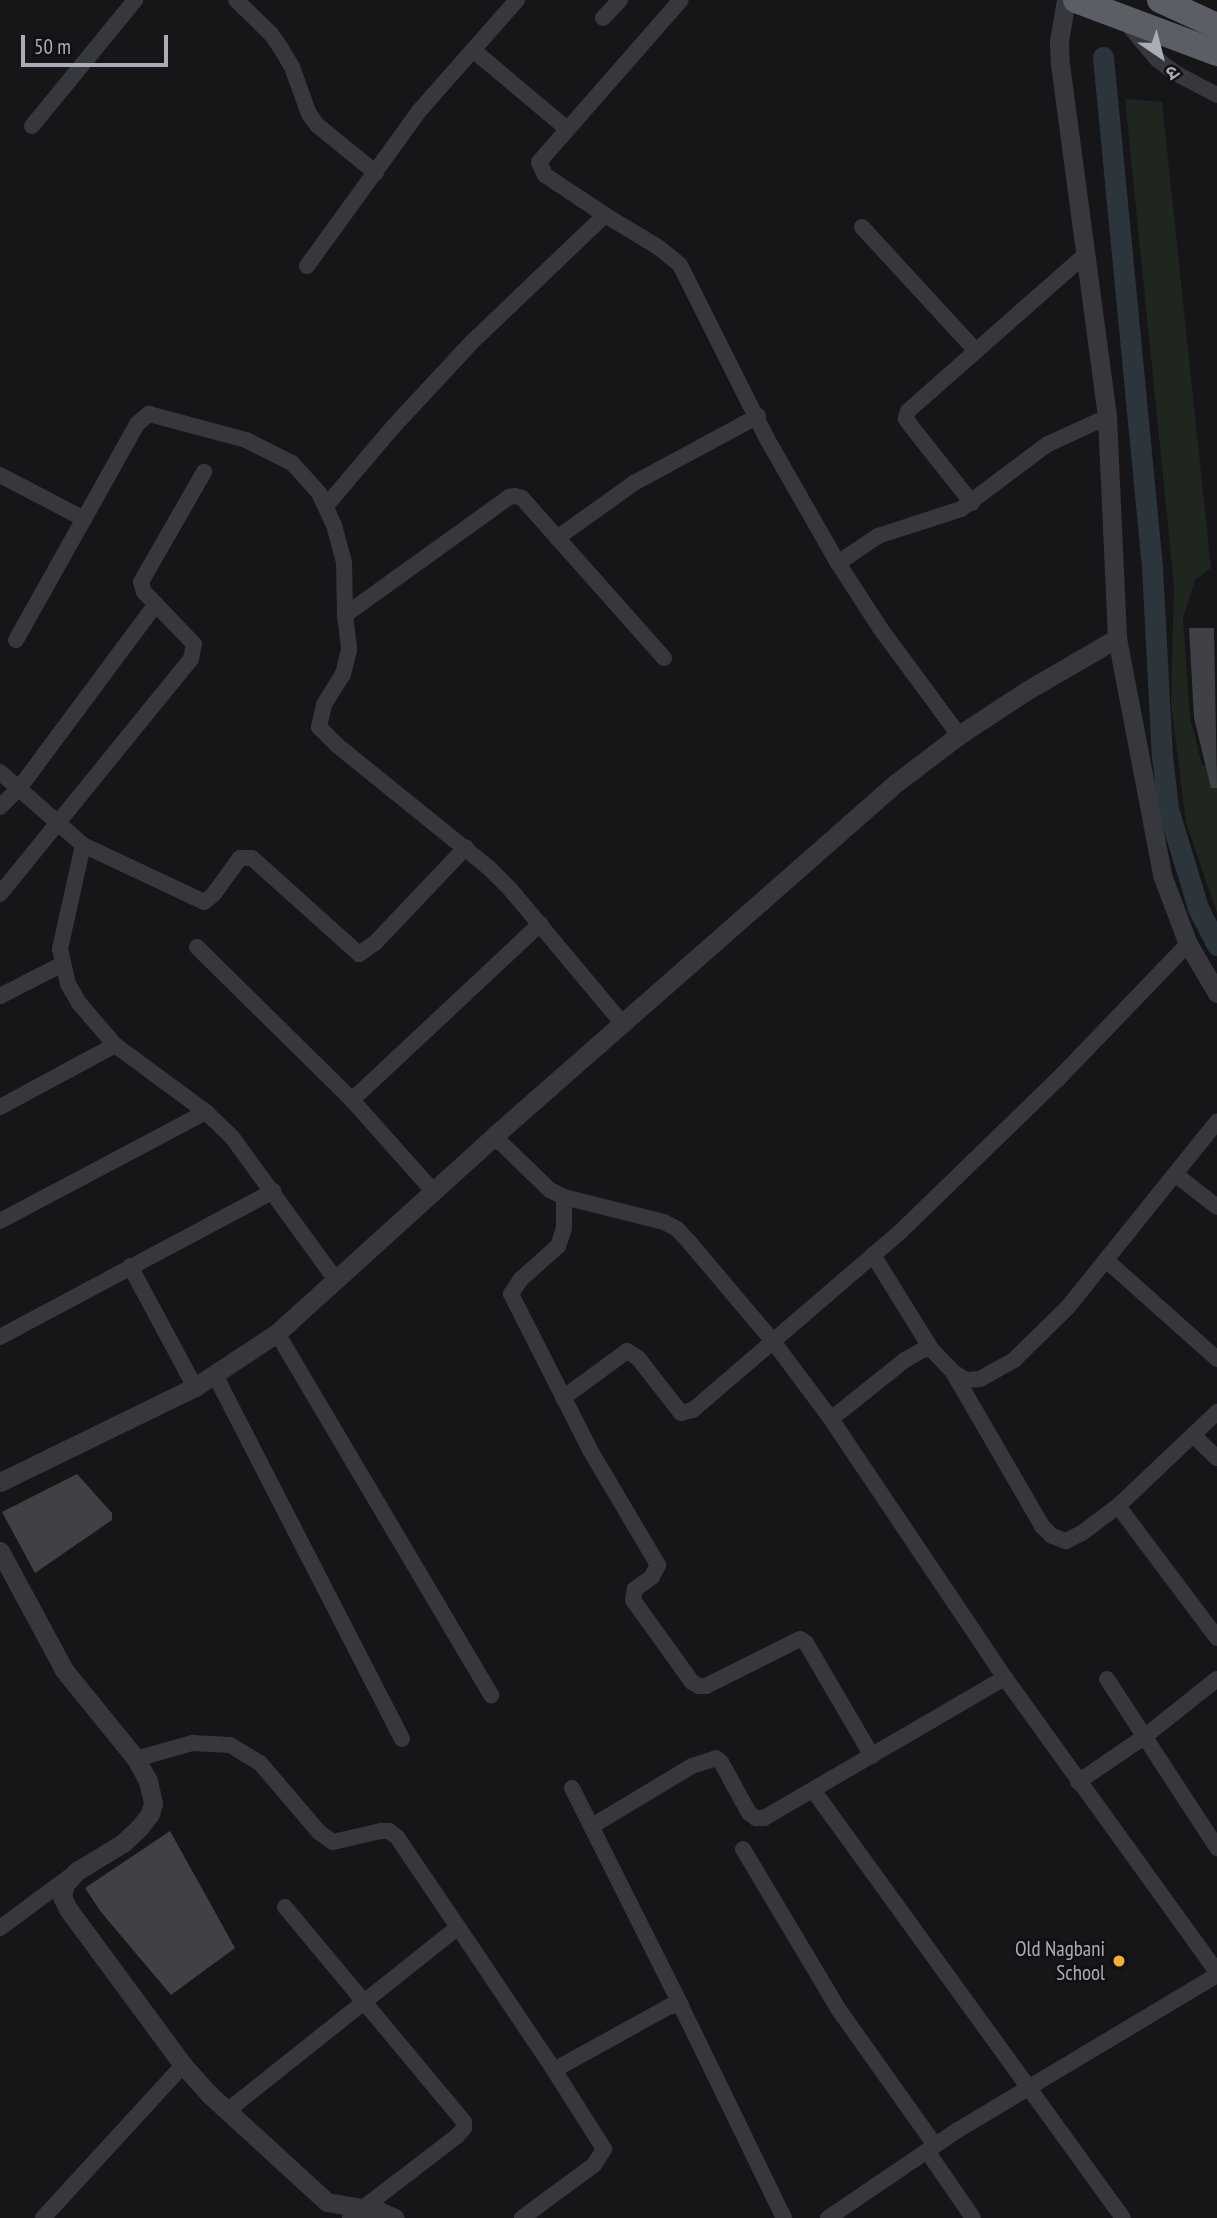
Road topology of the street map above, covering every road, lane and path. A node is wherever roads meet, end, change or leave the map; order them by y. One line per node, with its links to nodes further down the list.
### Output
1 (135, 0): 15 (street)
2 (236, 0): 17 (street)
3 (517, 0): 12 (street)
4 (620, 0): 10 (street)
5 (681, 0): 16 (street)
6 (1066, 0): 20 (street)
7 (1076, 0): 9 (highway)
8 (1160, 0): 11 (highway)
9 (1121, 17): 13 (highway); 14 (street)
10 (603, 18)
11 (1217, 26)
12 (473, 50): 16 (street); 17 (street)
13 (1217, 53)
14 (1217, 95)
15 (32, 126)
16 (567, 129): 18 (street)
17 (376, 173): 21 (street)
18 (605, 215): 23 (street); 28 (street)
19 (862, 227): 22 (street)
20 (1086, 254): 22 (street); 24 (street)
21 (307, 265)
22 (975, 350): 27 (street)
23 (758, 416): 30 (street); 31 (street)
24 (1107, 417): 27 (street); 34 (street)
25 (204, 472): 32 (street)
26 (0, 475): 29 (street)
27 (972, 503): 31 (street)
28 (326, 506): 29 (street); 33 (street)
29 (84, 519): 35 (street)
30 (557, 538): 33 (street); 36 (street)
31 (838, 563): 37 (street)
32 (156, 604): 39 (street); 41 (street)
33 (345, 615): 43 (street)
34 (1117, 638): 37 (street); 46 (street)
35 (16, 640)
36 (664, 658)
37 (959, 735): 51 (street)
38 (0, 772): 39 (street)
39 (20, 787): 40 (street); 41 (street)
40 (0, 807)
41 (59, 822): 42 (street); 44 (street)
42 (83, 845): 43 (street); 48 (street)
43 (466, 847): 45 (street)
44 (0, 894)
45 (540, 925): 51 (street); 53 (street)
46 (1188, 944): 49 (street); 64 (street)
47 (197, 947): 53 (street)
48 (61, 965): 50 (street); 52 (street)
49 (1217, 993)
50 (0, 996)
51 (623, 1024): 57 (street)
52 (115, 1045): 54 (street); 55 (street)
53 (352, 1100): 60 (street)
54 (0, 1107)
55 (206, 1112): 59 (street); 63 (street)
56 (1217, 1122): 58 (street)
57 (494, 1136): 60 (street); 61 (street)
58 (1175, 1174): 62 (street); 65 (street)
59 (274, 1191): 66 (street); 67 (street)
60 (434, 1192): 67 (street)
61 (564, 1196): 70 (street); 76 (street)
62 (1217, 1208)
63 (0, 1221)
64 (873, 1255): 70 (street); 71 (street)
65 (1106, 1260): 72 (street); 73 (street)
66 (130, 1266): 69 (street); 75 (street)
67 (336, 1280): 68 (street)
68 (278, 1333): 74 (street); 88 (street)
69 (0, 1337)
70 (772, 1340): 76 (street); 78 (street)
71 (932, 1350): 73 (street); 78 (street)
72 (1217, 1359)
73 (953, 1372): 82 (street)
74 (215, 1375): 75 (street); 90 (street)
75 (195, 1387): 81 (street)
76 (563, 1398): 91 (street)
77 (1217, 1412): 79 (street)
78 (831, 1419): 85 (street)
79 (1194, 1435): 80 (street); 82 (street)
80 (1217, 1458)
81 (0, 1482)
82 (1118, 1506): 84 (street)
83 (0, 1551): 92 (street)
84 (1217, 1638)
85 (1005, 1678): 91 (street); 93 (street)
86 (1107, 1679): 89 (street)
87 (1217, 1679): 89 (street)
88 (491, 1695)
89 (1144, 1737): 93 (street); 97 (street)
90 (402, 1740)
91 (872, 1755): 95 (street)
92 (136, 1759): 99 (street); 101 (street)
93 (1078, 1782): 103 (street)
94 (572, 1788): 96 (street)
95 (813, 1790): 96 (street); 108 (street)
96 (592, 1826): 105 (street)
97 (1217, 1848)
98 (743, 1849): 110 (street)
99 (77, 1871): 102 (street); 106 (street)
100 (285, 1907): 104 (street)
101 (458, 1927): 104 (street); 107 (street)
102 (0, 1928)
103 (1217, 1973): 108 (street)
104 (366, 2002): 109 (street); 111 (street)
105 (681, 2006): 107 (street); 115 (street)
106 (183, 2066): 109 (street); 112 (street)
107 (554, 2070): 114 (street)
108 (1028, 2087): 110 (street); 118 (street)
109 (227, 2111): 111 (street)
110 (931, 2148): 116 (street); 117 (street)
111 (357, 2213): 113 (street)
112 (43, 2218)
113 (395, 2218)
114 (522, 2218)
115 (784, 2218)
116 (828, 2218)
117 (973, 2218)
118 (1123, 2218)

